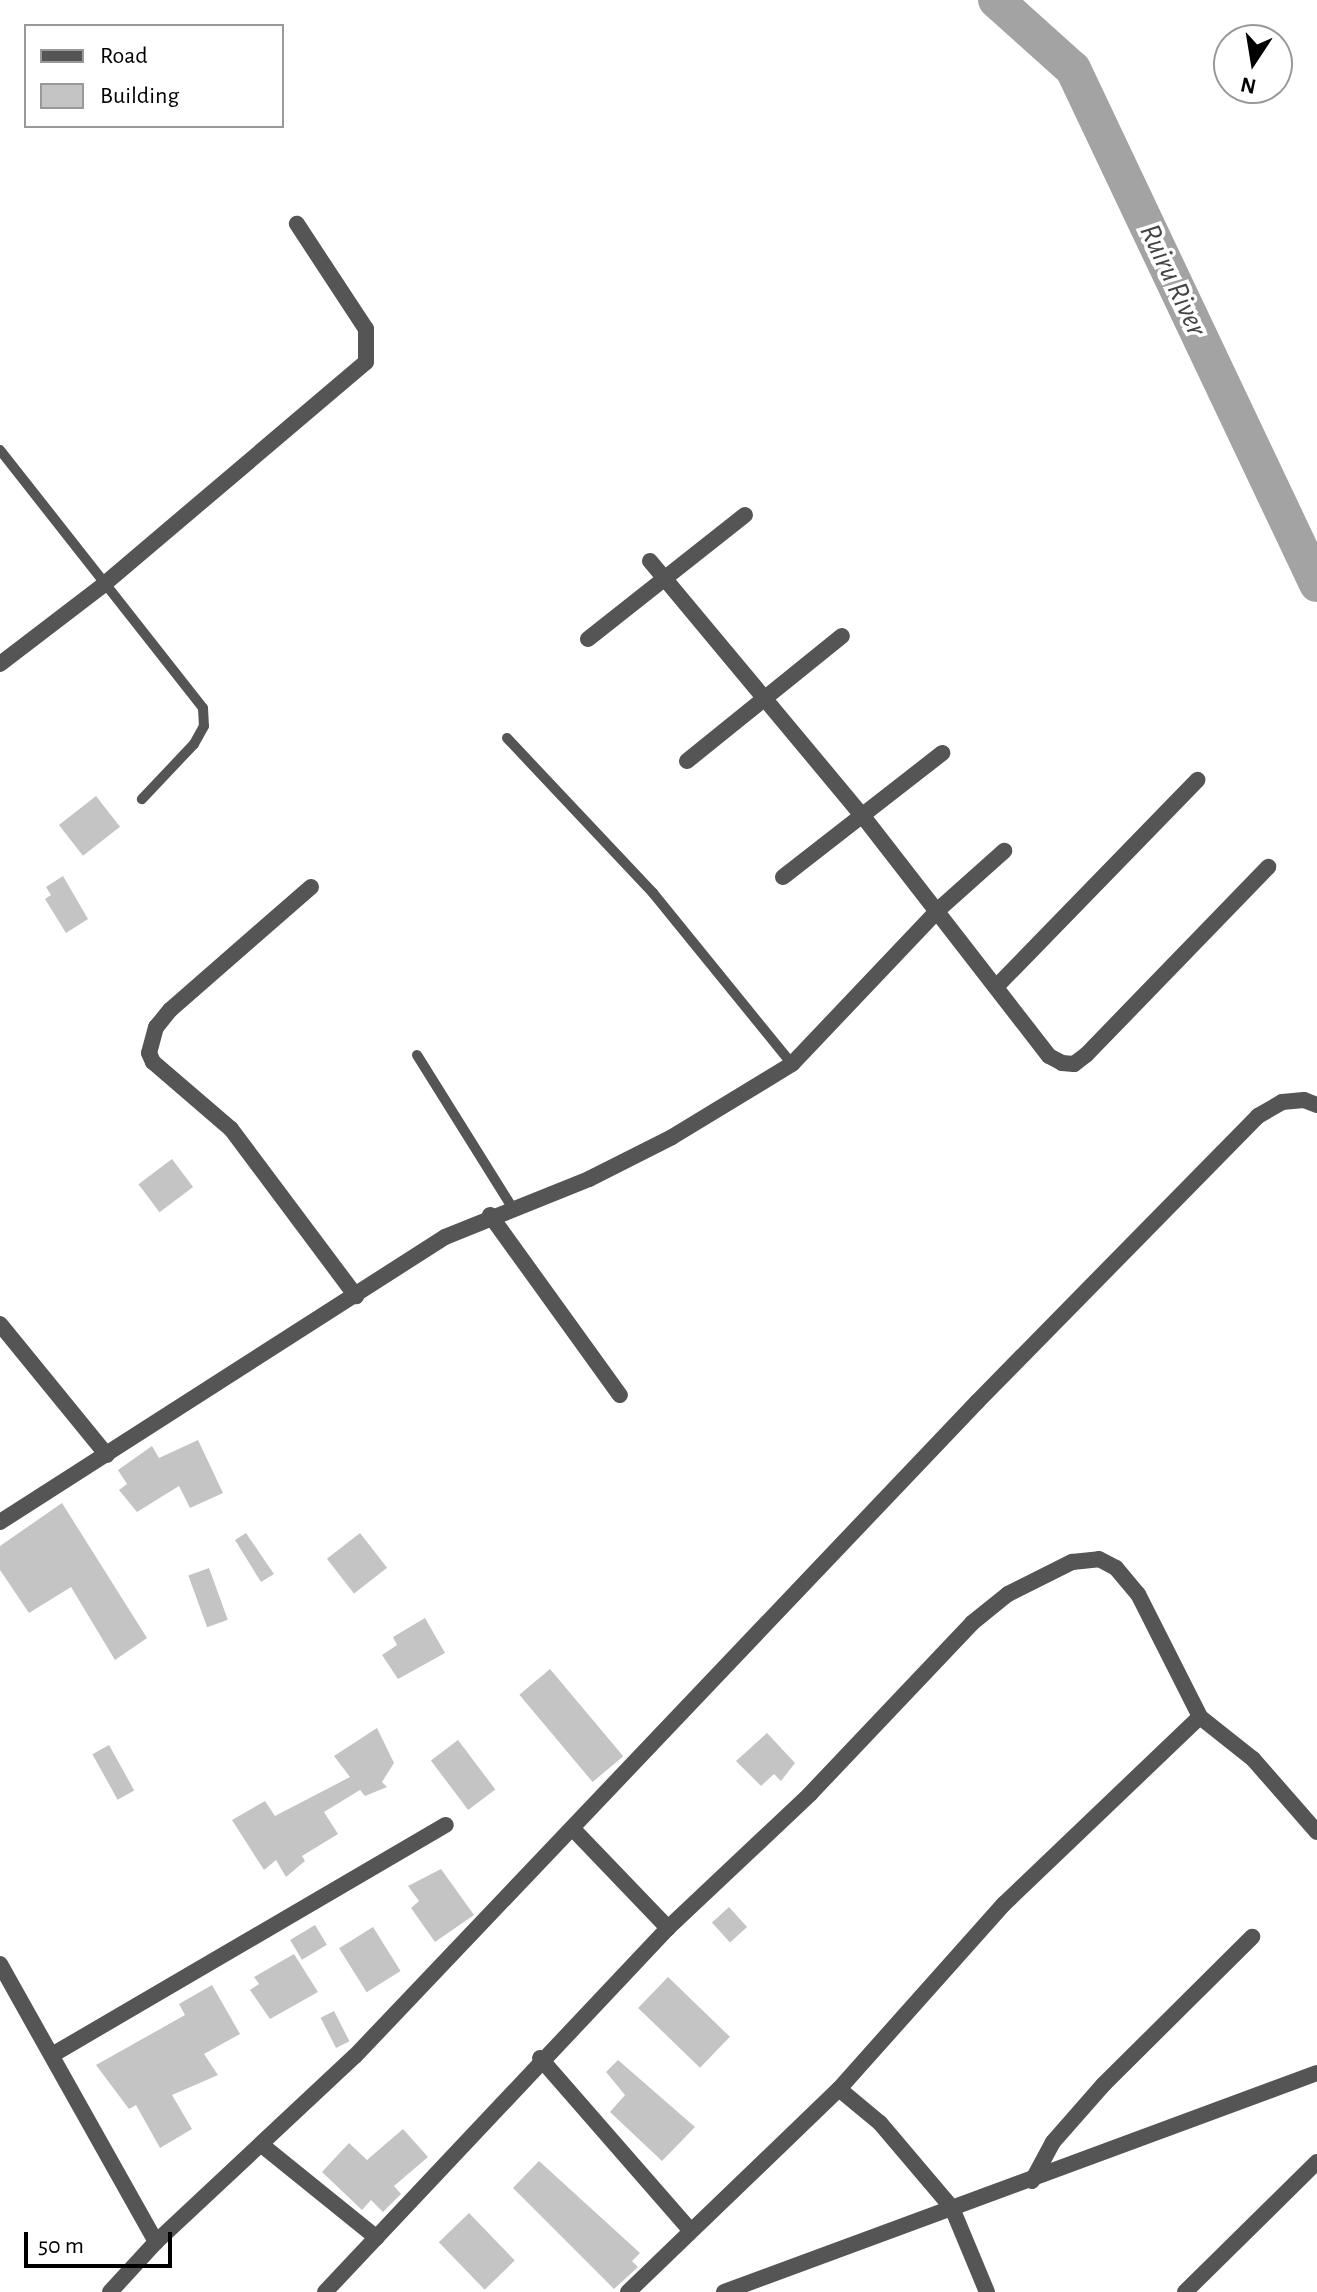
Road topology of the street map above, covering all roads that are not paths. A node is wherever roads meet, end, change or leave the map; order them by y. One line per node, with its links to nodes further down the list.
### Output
1 (297, 224): 6 (street)
2 (0, 450): 6 (lane)
3 (745, 515): 5 (street)
4 (650, 561): 5 (street)
5 (665, 578): 8 (street); 10 (street)
6 (102, 586): 9 (street); 15 (lane)
7 (842, 636): 10 (street)
8 (588, 639)
9 (0, 664)
10 (765, 696): 13 (street); 16 (street)
11 (507, 738): 24 (lane)
12 (942, 753): 16 (street)
13 (687, 761)
14 (1197, 780): 22 (street)
15 (142, 799)
16 (862, 815): 19 (street); 21 (street)
17 (1004, 851): 21 (street)
18 (1268, 867): 22 (street)
19 (783, 877)
20 (311, 887): 28 (street)
21 (938, 910): 22 (street); 24 (street)
22 (996, 987)
23 (417, 1055): 26 (lane)
24 (792, 1064): 26 (street)
25 (1317, 1105): 35 (street)
26 (512, 1207): 27 (street)
27 (490, 1215): 28 (street); 30 (street)
28 (356, 1296): 31 (street)
29 (0, 1324): 31 (street)
30 (620, 1395)
31 (107, 1455): 32 (street)
32 (0, 1522)
33 (1200, 1717): 36 (street); 37 (street); 43 (street)
34 (446, 1825): 40 (street)
35 (574, 1830): 37 (street); 44 (street)
36 (1317, 1832)
37 (668, 1928): 41 (street)
38 (1252, 1937): 46 (street)
39 (0, 1964): 40 (street)
40 (52, 2055): 50 (street)
41 (540, 2058): 48 (street); 49 (street)
42 (1317, 2073): 46 (street)
43 (839, 2089): 47 (street); 48 (street)
44 (263, 2146): 49 (street); 50 (street)
45 (1317, 2162): 56 (street)
46 (1032, 2181): 47 (street)
47 (952, 2208): 54 (street); 55 (street)
48 (690, 2230): 53 (street)
49 (377, 2238): 52 (street)
50 (156, 2242): 51 (street)
51 (110, 2292)
52 (325, 2292)
53 (628, 2292)
54 (724, 2292)
55 (987, 2292)
56 (1185, 2292)

